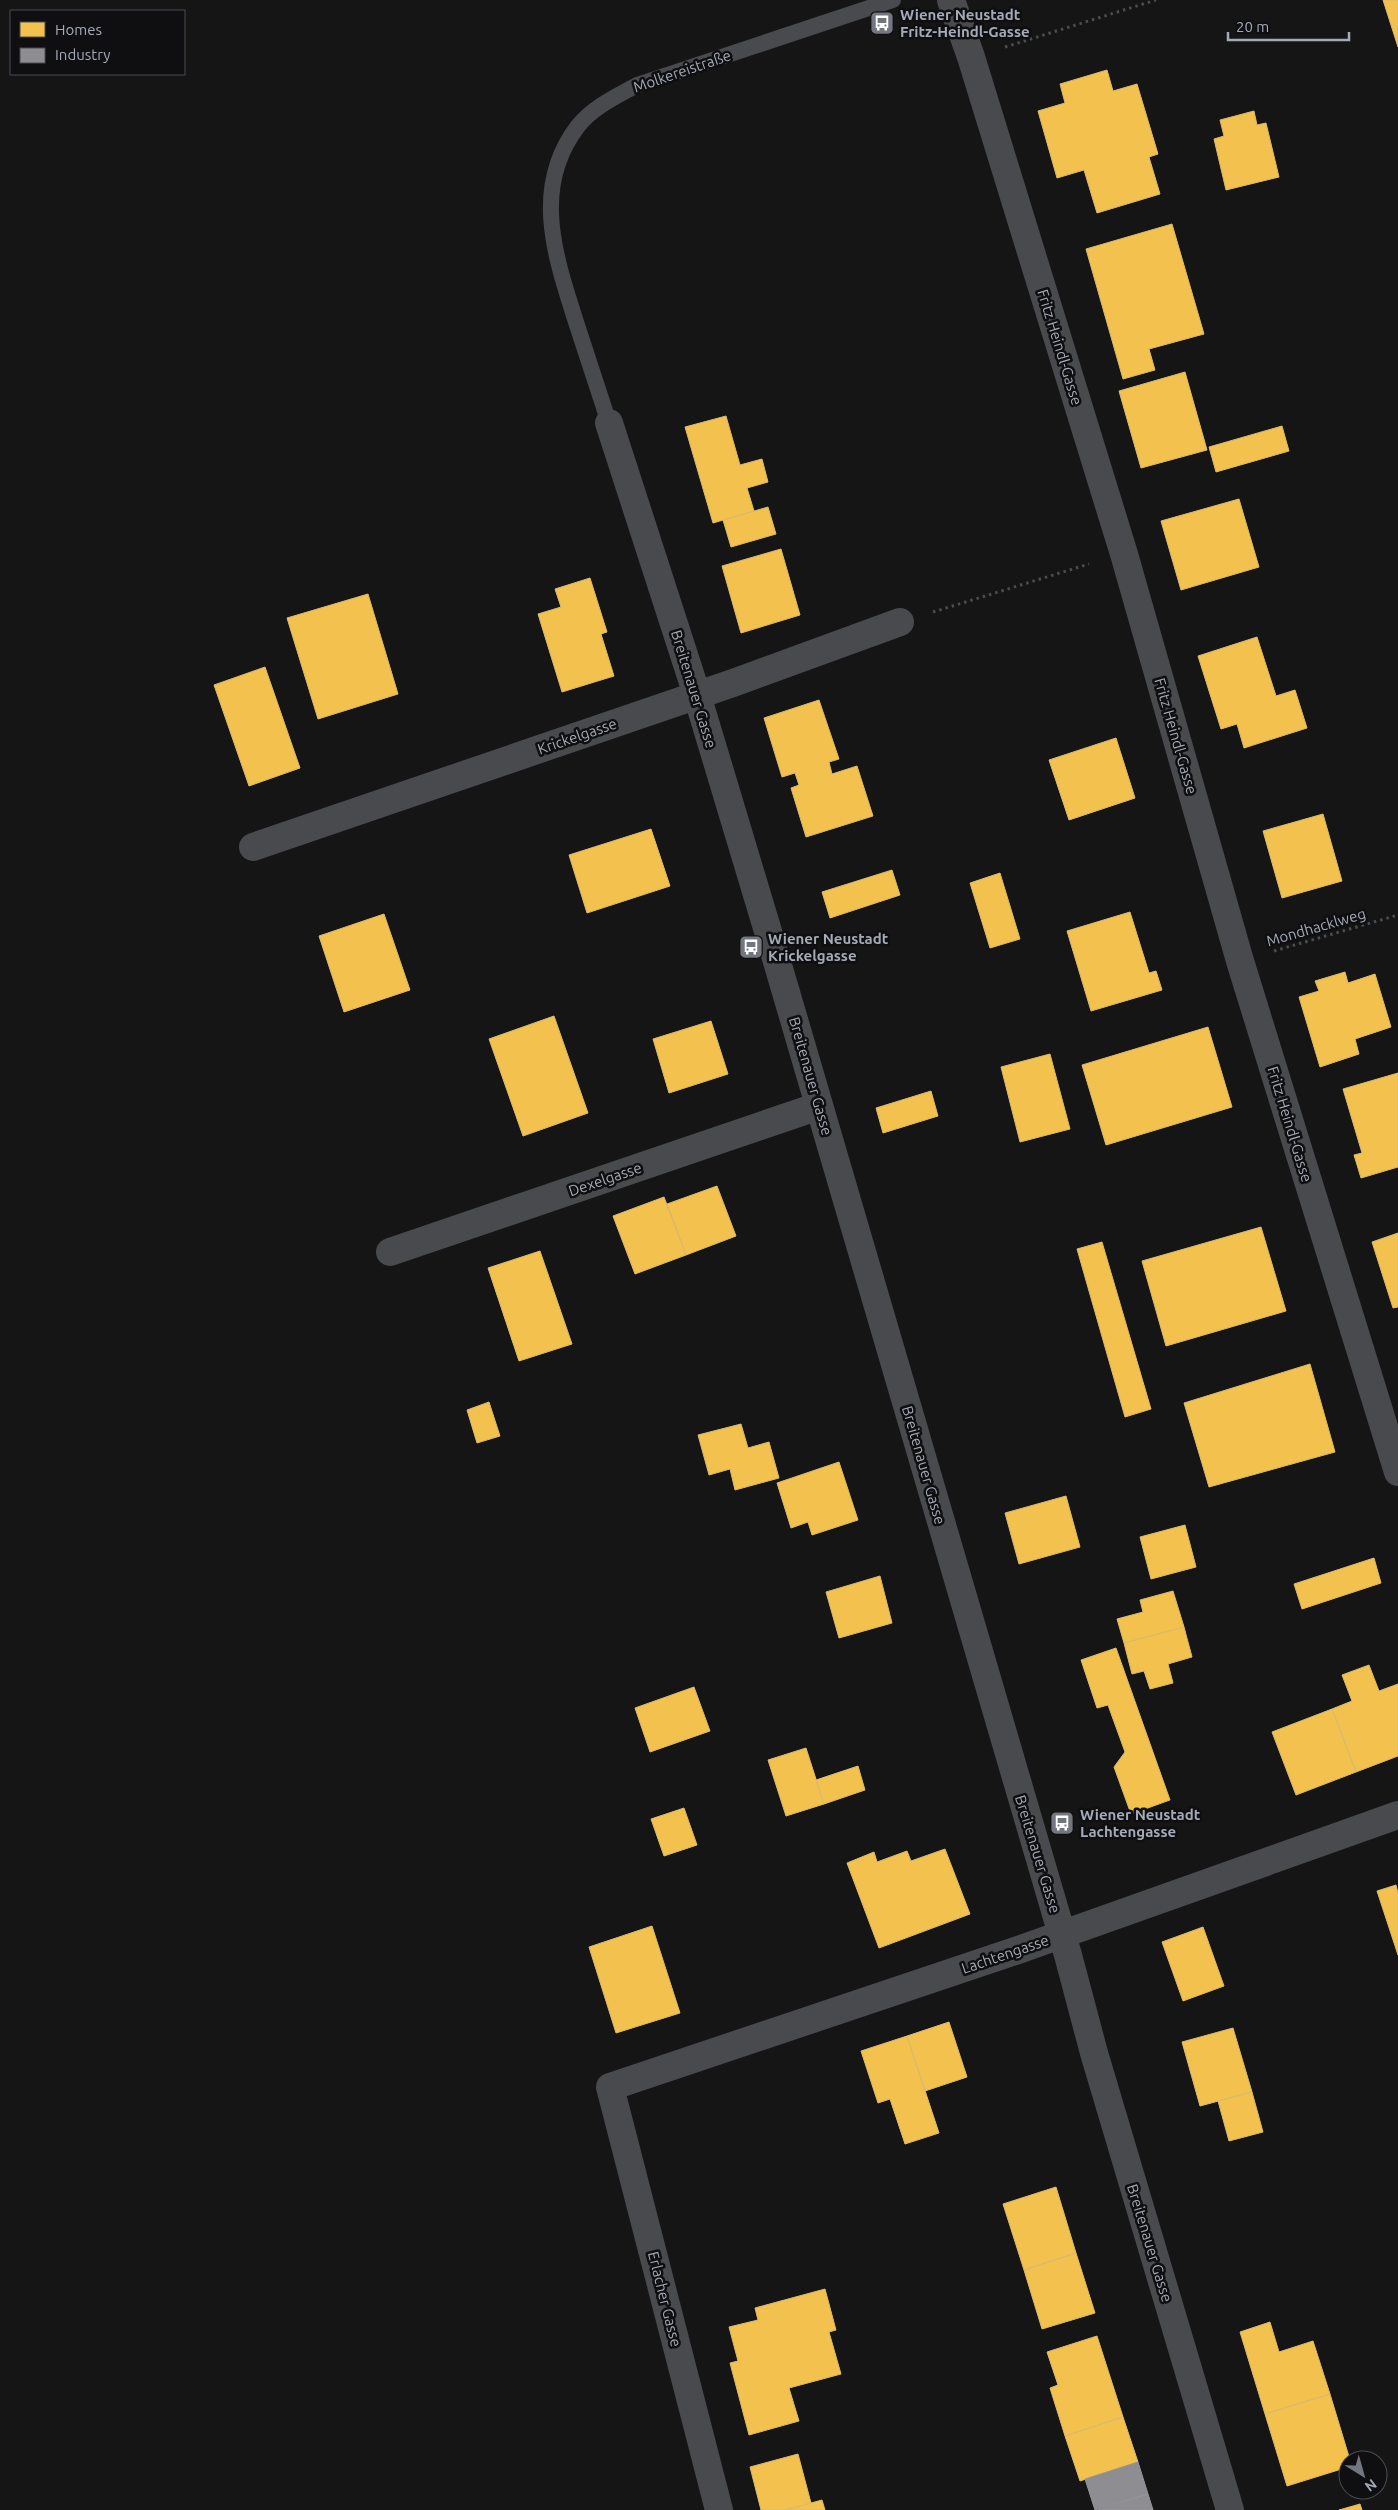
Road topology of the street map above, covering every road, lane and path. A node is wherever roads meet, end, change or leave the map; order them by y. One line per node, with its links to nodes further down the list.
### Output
1 (893, 0): 5 (lane, Molkereistraße)
2 (950, 0): 4 (street, Fritz Heindl-Gasse)
3 (1156, 0): 4 (path)
4 (971, 58): 6 (street, Fritz Heindl-Gasse)
5 (609, 423): 8 (street, Breitenauer Gasse)
6 (1124, 554): 7 (path); 11 (street, Fritz Heindl-Gasse)
7 (900, 622): 8 (street, Krickelgasse)
8 (697, 695): 9 (street, Krickelgasse); 12 (street, Breitenauer Gasse)
9 (253, 847)
10 (1398, 915): 11 (path, Mondhacklweg)
11 (1240, 961): 14 (street, Fritz Heindl-Gasse)
12 (820, 1106): 13 (street, Dexelgasse); 16 (street, Breitenauer Gasse)
13 (390, 1252)
14 (1398, 1472)
15 (1398, 1815): 16 (street, Lachtengasse)
16 (1062, 1935): 17 (street, Lachtengasse); 19 (street, Breitenauer Gasse)
17 (610, 2087): 18 (street, Erlacher Gasse)
18 (720, 2510)
19 (1230, 2510)

